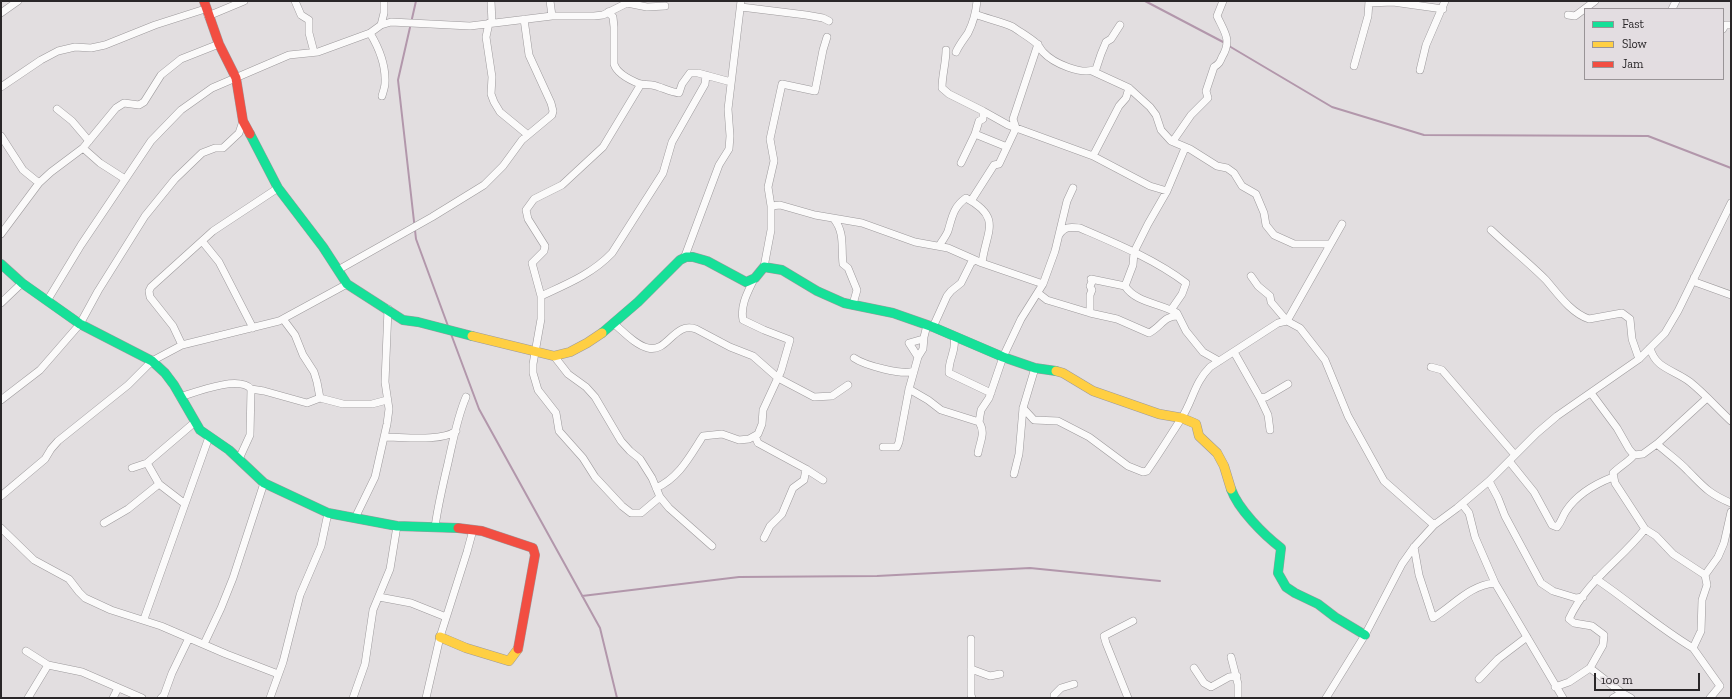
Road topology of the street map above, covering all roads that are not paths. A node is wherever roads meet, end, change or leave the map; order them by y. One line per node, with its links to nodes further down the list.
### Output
1 (18, 1): 19 (street)
2 (244, 1): 15 (street)
3 (295, 1): 33 (street)
4 (384, 1): 26 (street)
5 (491, 1): 25 (street)
6 (550, 1): 22 (street)
7 (977, 1): 20 (street)
8 (1223, 1): 53 (street)
9 (1445, 1): 16 (street)
10 (1595, 1): 14 (street)
11 (1369, 2): 16 (street); 35 (street)
12 (741, 4): 24 (street); 40 (street)
13 (665, 6): 18 (street)
14 (1586, 8)
15 (206, 9): 30 (street); 42 (street)
16 (1443, 9): 36 (street)
17 (1584, 9): 21 (street)
18 (608, 12): 22 (street); 41 (street)
19 (1, 13)
20 (975, 14): 31 (street); 34 (street)
21 (1568, 15)
22 (552, 16): 23 (street)
23 (524, 19): 25 (street); 50 (street)
24 (829, 21)
25 (490, 23): 26 (street); 50 (street)
26 (381, 25): 28 (street)
27 (1120, 25): 37 (street)
28 (370, 33): 33 (street); 44 (street)
29 (827, 37): 66 (street)
30 (219, 44): 39 (street); 52 (street)
31 (1038, 44): 37 (street); 48 (street)
32 (946, 50): 46 (street)
33 (314, 52): 39 (street)
34 (956, 52)
35 (1354, 66)
36 (1420, 70)
37 (1092, 71): 43 (street)
38 (706, 75): 40 (street); 41 (street); 90 (street)
39 (236, 78): 47 (street); 59 (street)
40 (731, 82): 76 (street)
41 (641, 84): 90 (street)
42 (1, 87)
43 (1129, 88): 53 (street); 57 (street)
44 (382, 96)
45 (57, 109): 52 (street)
46 (983, 111): 48 (street); 49 (street)
47 (243, 121): 61 (street); 101 (street)
48 (1016, 128): 54 (street); 57 (street)
49 (975, 134): 54 (street); 58 (street)
50 (528, 135): 80 (street)
51 (1, 136): 60 (street)
52 (89, 141): 55 (street)
53 (1173, 141): 56 (street)
54 (1007, 147): 64 (street)
55 (83, 148): 59 (street); 60 (street)
56 (1185, 148): 63 (street); 73 (street)
57 (1093, 156): 63 (street)
58 (961, 163)
59 (125, 179): 91 (street)
60 (39, 183): 70 (street)
61 (278, 188): 72 (street); 80 (street)
62 (1073, 188): 71 (street)
63 (1167, 192): 75 (street)
64 (971, 201): 74 (street); 77 (street)
65 (1731, 203): 82 (street)
66 (771, 206): 67 (street); 79 (street)
67 (834, 219): 74 (street); 93 (street)
68 (1342, 224): 73 (street)
69 (1492, 230): 114 (street)
70 (1, 234)
71 (1059, 235): 75 (street); 86 (street)
72 (202, 241): 103 (street); 106 (street)
73 (1330, 244): 99 (street)
74 (939, 246): 77 (street)
75 (1134, 252): 87 (street); 95 (street)
76 (685, 256): 83 (street); 100 (street)
77 (978, 261): 86 (street); 102 (street)
78 (1, 264): 84 (street)
79 (764, 267): 83 (street); 93 (street)
80 (338, 270): 85 (street)
81 (1251, 276): 99 (street)
82 (1694, 278): 89 (street); 107 (street)
83 (754, 279): 120 (street)
84 (22, 283): 91 (street); 92 (street)
85 (347, 284): 94 (street); 98 (street)
86 (1043, 284): 88 (street)
87 (1125, 286): 95 (street); 96 (street)
88 (1038, 293): 96 (street); 112 (street)
89 (1731, 294)
90 (542, 296): 108 (street)
91 (47, 301): 101 (street)
92 (1, 303)
93 (853, 304): 102 (street)
94 (388, 309): 108 (street); 133 (street)
95 (1171, 310): 97 (street)
96 (1090, 313): 97 (street)
97 (1177, 316): 116 (street)
98 (283, 319): 103 (street); 129 (street)
99 (1287, 321): 109 (street); 170 (street)
100 (613, 323): 110 (street); 120 (street)
101 (80, 324): 115 (street); 132 (street)
102 (930, 326): 104 (street); 105 (street)
103 (253, 328): 106 (street)
104 (954, 336): 112 (street); 125 (street)
105 (923, 338): 111 (street); 111 (street)
106 (182, 345): 115 (street)
107 (1650, 348): 114 (street); 131 (street)
108 (536, 352): 110 (street); 162 (street)
109 (1234, 352): 116 (street); 130 (street)
110 (554, 356): 160 (street)
111 (918, 357): 119 (street)
112 (1003, 357): 118 (street); 125 (street)
113 (854, 358): 119 (street)
114 (1639, 359): 126 (street)
115 (152, 361): 127 (street); 161 (street)
116 (1219, 361): 135 (street)
117 (1431, 367): 148 (street)
118 (1035, 368): 134 (street); 135 (street)
119 (914, 371): 123 (street)
120 (778, 378): 122 (street); 141 (street)
121 (1288, 384): 130 (street)
122 (848, 385)
123 (909, 389): 138 (street); 145 (street)
124 (250, 390): 127 (street); 129 (street); 149 (street)
125 (991, 393): 138 (street)
126 (1590, 393): 147 (street); 148 (street)
127 (180, 397): 137 (street)
128 (466, 397): 140 (street)
129 (320, 398): 133 (street)
130 (1260, 398): 139 (street)
131 (1707, 398): 136 (street); 144 (street)
132 (1, 400)
133 (387, 400): 143 (street)
134 (1023, 408): 135 (street); 154 (street)
135 (1182, 418): 187 (street)
136 (1731, 420)
137 (195, 422): 142 (street); 151 (street)
138 (979, 422): 146 (street)
139 (1270, 430)
140 (456, 431): 143 (street); 172 (street)
141 (755, 436): 153 (street); 160 (street)
142 (209, 437): 149 (street); 164 (street)
143 (384, 437): 168 (street)
144 (1657, 444): 147 (street); 163 (street)
145 (883, 447)
146 (978, 453)
147 (1634, 454): 155 (street)
148 (1515, 455): 150 (street)
149 (239, 458): 158 (street)
150 (1509, 461): 155 (street); 157 (street)
151 (147, 464): 152 (street); 159 (street)
152 (132, 468)
153 (806, 469): 156 (street); 176 (street)
154 (1014, 474)
155 (1613, 477): 174 (street)
156 (823, 480)
157 (1489, 481): 165 (street); 183 (street)
158 (264, 483): 167 (street); 192 (street)
159 (159, 484): 164 (street); 169 (street)
160 (656, 488): 162 (street)
161 (2, 494)
162 (660, 497): 177 (street)
163 (1731, 503)
164 (186, 504): 185 (street)
165 (1462, 504): 170 (street); 181 (street)
166 (1731, 512): 179 (street)
167 (328, 513): 168 (street); 200 (street)
168 (355, 518): 171 (street)
169 (104, 523)
170 (1434, 525): 178 (street)
171 (397, 526): 172 (street); 182 (street)
172 (435, 527): 175 (street)
173 (1, 528): 185 (street)
174 (1645, 529): 179 (street); 180 (street)
175 (473, 530): 184 (street); 188 (street)
176 (764, 538)
177 (712, 546)
178 (1414, 547): 181 (street); 187 (street)
179 (1705, 575): 193 (street)
180 (1596, 579): 183 (street); 193 (street)
181 (1495, 583): 189 (street)
182 (379, 596): 184 (street); 213 (street)
183 (1583, 597): 198 (street)
184 (446, 617): 188 (street)
185 (144, 619): 190 (street)
186 (1133, 621): 217 (street)
187 (1365, 635): 219 (street)
188 (440, 637): 214 (street)
189 (1527, 637): 203 (street); 206 (street)
190 (189, 638): 192 (street); 211 (street)
191 (971, 639): 199 (street)
192 (204, 644): 200 (street)
193 (1693, 648): 223 (street)
194 (26, 651): 196 (street)
195 (1232, 657): 202 (street)
196 (48, 665): 205 (street); 208 (street)
197 (1194, 668): 202 (street)
198 (1590, 668): 206 (street); 207 (street)
199 (972, 669): 201 (street); 215 (street)
200 (278, 674): 212 (street)
201 (1000, 674)
202 (1237, 676): 218 (street)
203 (1479, 679)
204 (1074, 684): 216 (street)
205 (118, 688): 209 (street); 210 (street)
206 (1555, 688): 220 (street)
207 (1622, 693): 221 (street); 222 (street)
208 (28, 698)
209 (113, 698)
210 (142, 698)
211 (161, 698)
212 (270, 698)
213 (353, 698)
214 (426, 698)
215 (972, 698)
216 (1054, 698)
217 (1128, 698)
218 (1238, 698)
219 (1326, 698)
220 (1563, 698)
221 (1613, 698)
222 (1631, 698)
223 (1710, 698)

